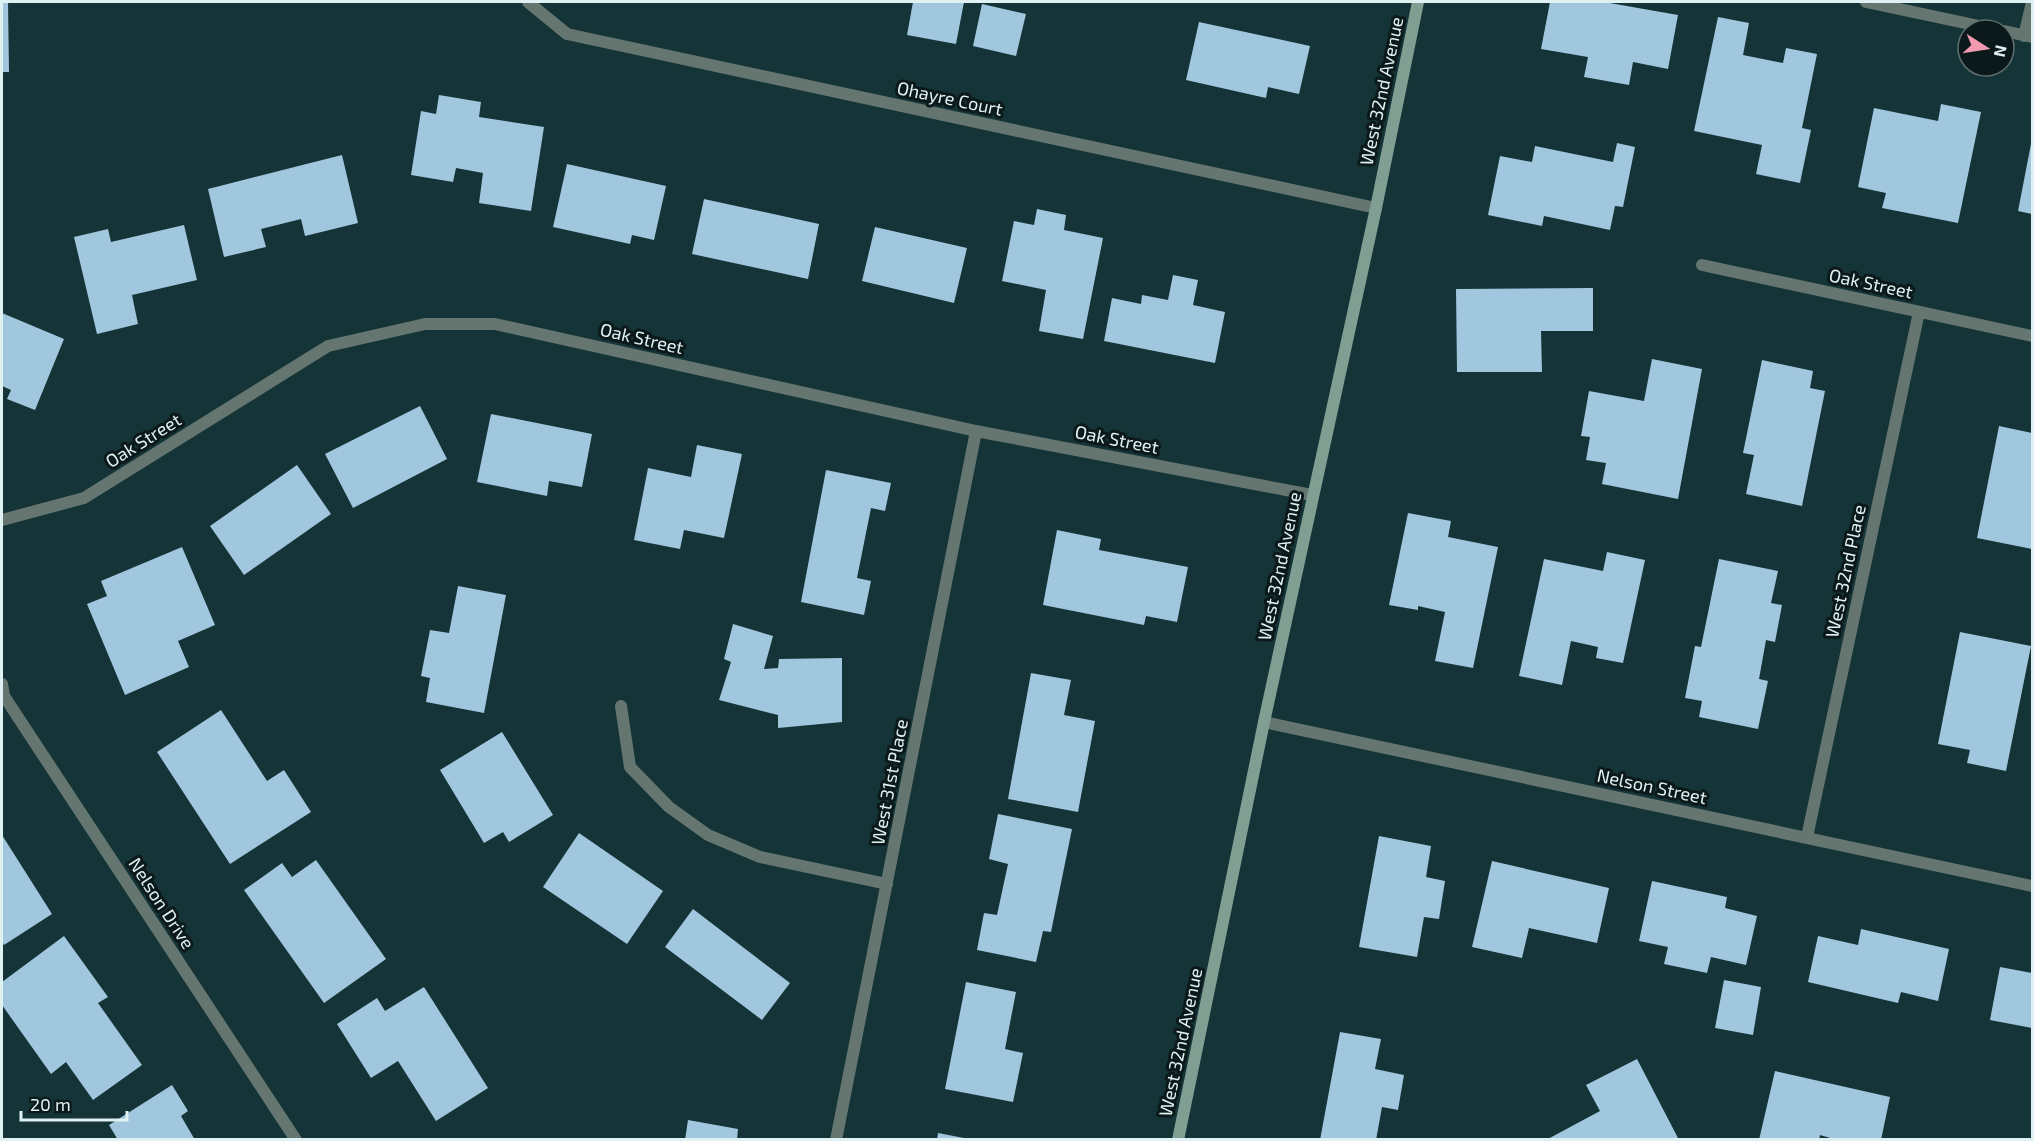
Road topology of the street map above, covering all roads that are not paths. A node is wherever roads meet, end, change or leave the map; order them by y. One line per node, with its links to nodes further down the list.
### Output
1 (528, 2): 7 (street, Ohayre Court)
2 (1418, 2): 7 (street, West 32nd Avenue)
3 (1866, 2): 5 (street)
4 (2032, 2): 6 (street)
5 (1956, 21)
6 (2028, 36)
7 (1376, 208): 12 (street, West 32nd Avenue)
8 (1702, 265): 9 (street, Oak Street)
9 (1919, 312): 10 (street, Oak Street); 17 (street, West 32nd Place)
10 (2032, 336)
11 (976, 431): 12 (street, Oak Street); 13 (street, Oak Street); 18 (street, West 31st Place)
12 (1312, 495): 16 (street, West 32nd Avenue)
13 (2, 520)
14 (2, 684): 20 (street, Nelson Drive)
15 (621, 706): 18 (street)
16 (1264, 722): 17 (street, Nelson Street); 22 (street, West 32nd Avenue)
17 (1807, 837): 19 (street, Nelson Street)
18 (887, 884): 21 (street, West 31st Place)
19 (2032, 886)
20 (296, 1140)
21 (836, 1140)
22 (1178, 1140)

